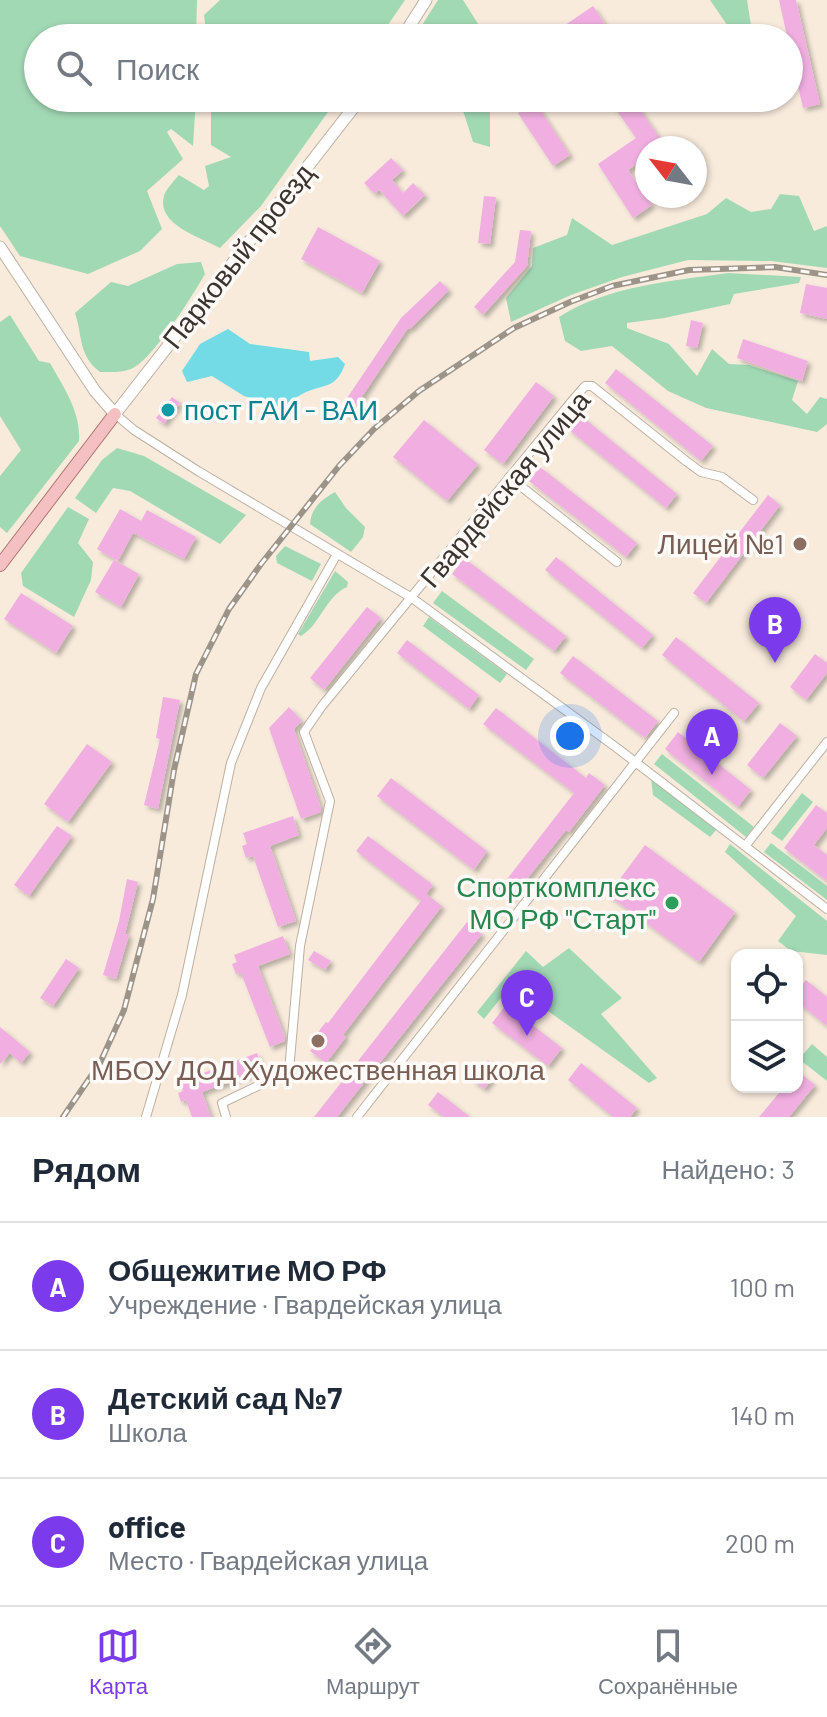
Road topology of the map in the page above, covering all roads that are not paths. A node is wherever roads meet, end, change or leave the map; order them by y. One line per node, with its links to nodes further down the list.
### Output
1 (426, 0): 2 (main road)
2 (411, 24)
3 (350, 112): 5 (main road, Парковый проезд)
4 (0, 247): 5 (main road)
5 (115, 414): 8 (street, Гвардейская улица); 10 (main road)
6 (509, 477): 7 (street, Гвардейская улица); 9 (street); 11 (street, Гвардейская улица)
7 (753, 500)
8 (337, 554): 11 (street, Гвардейская улица); 17 (street)
9 (617, 562)
10 (0, 565)
11 (412, 598): 14 (street, Гвардейская улица); 18 (street, Гвардейская улица)
12 (674, 713): 14 (street)
13 (827, 742): 15 (street)
14 (635, 762): 15 (street, Гвардейская улица); 19 (street)
15 (746, 845): 16 (street, Гвардейская улица)
16 (827, 909)
17 (146, 1117)
18 (226, 1117)
19 (357, 1117)

